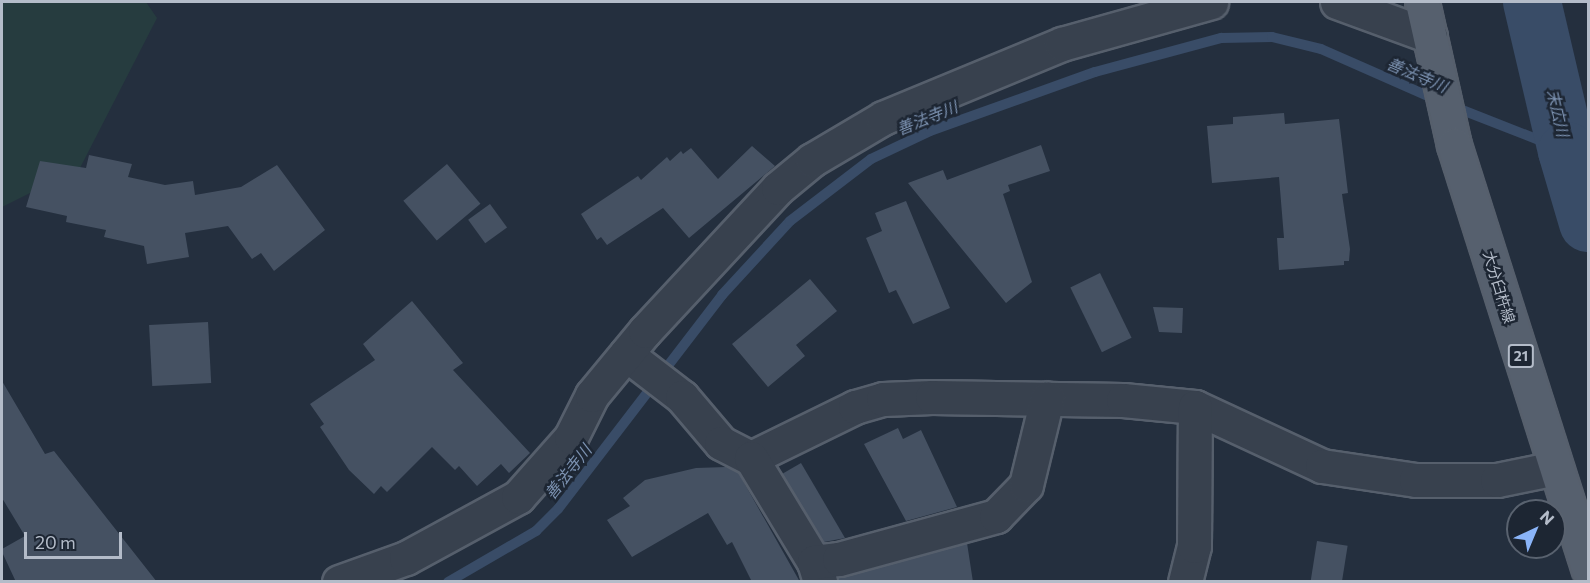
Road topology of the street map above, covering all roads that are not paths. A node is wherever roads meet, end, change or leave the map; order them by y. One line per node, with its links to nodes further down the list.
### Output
1 (1211, 2): 5 (street)
2 (1338, 2): 4 (street)
3 (1422, 2): 4 (main road, 大分臼杵線 / 21)
4 (1432, 44): 9 (main road, 大分臼杵線 / 21)
5 (632, 358): 8 (street); 11 (street)
6 (1047, 399): 7 (street); 8 (street); 12 (street)
7 (1195, 407): 9 (street); 14 (street)
8 (751, 458): 12 (street)
9 (1556, 468): 10 (main road, 大分臼杵線 / 21)
10 (1588, 568)
11 (412, 569): 13 (street)
12 (817, 572)
13 (339, 582)
14 (1185, 582)

